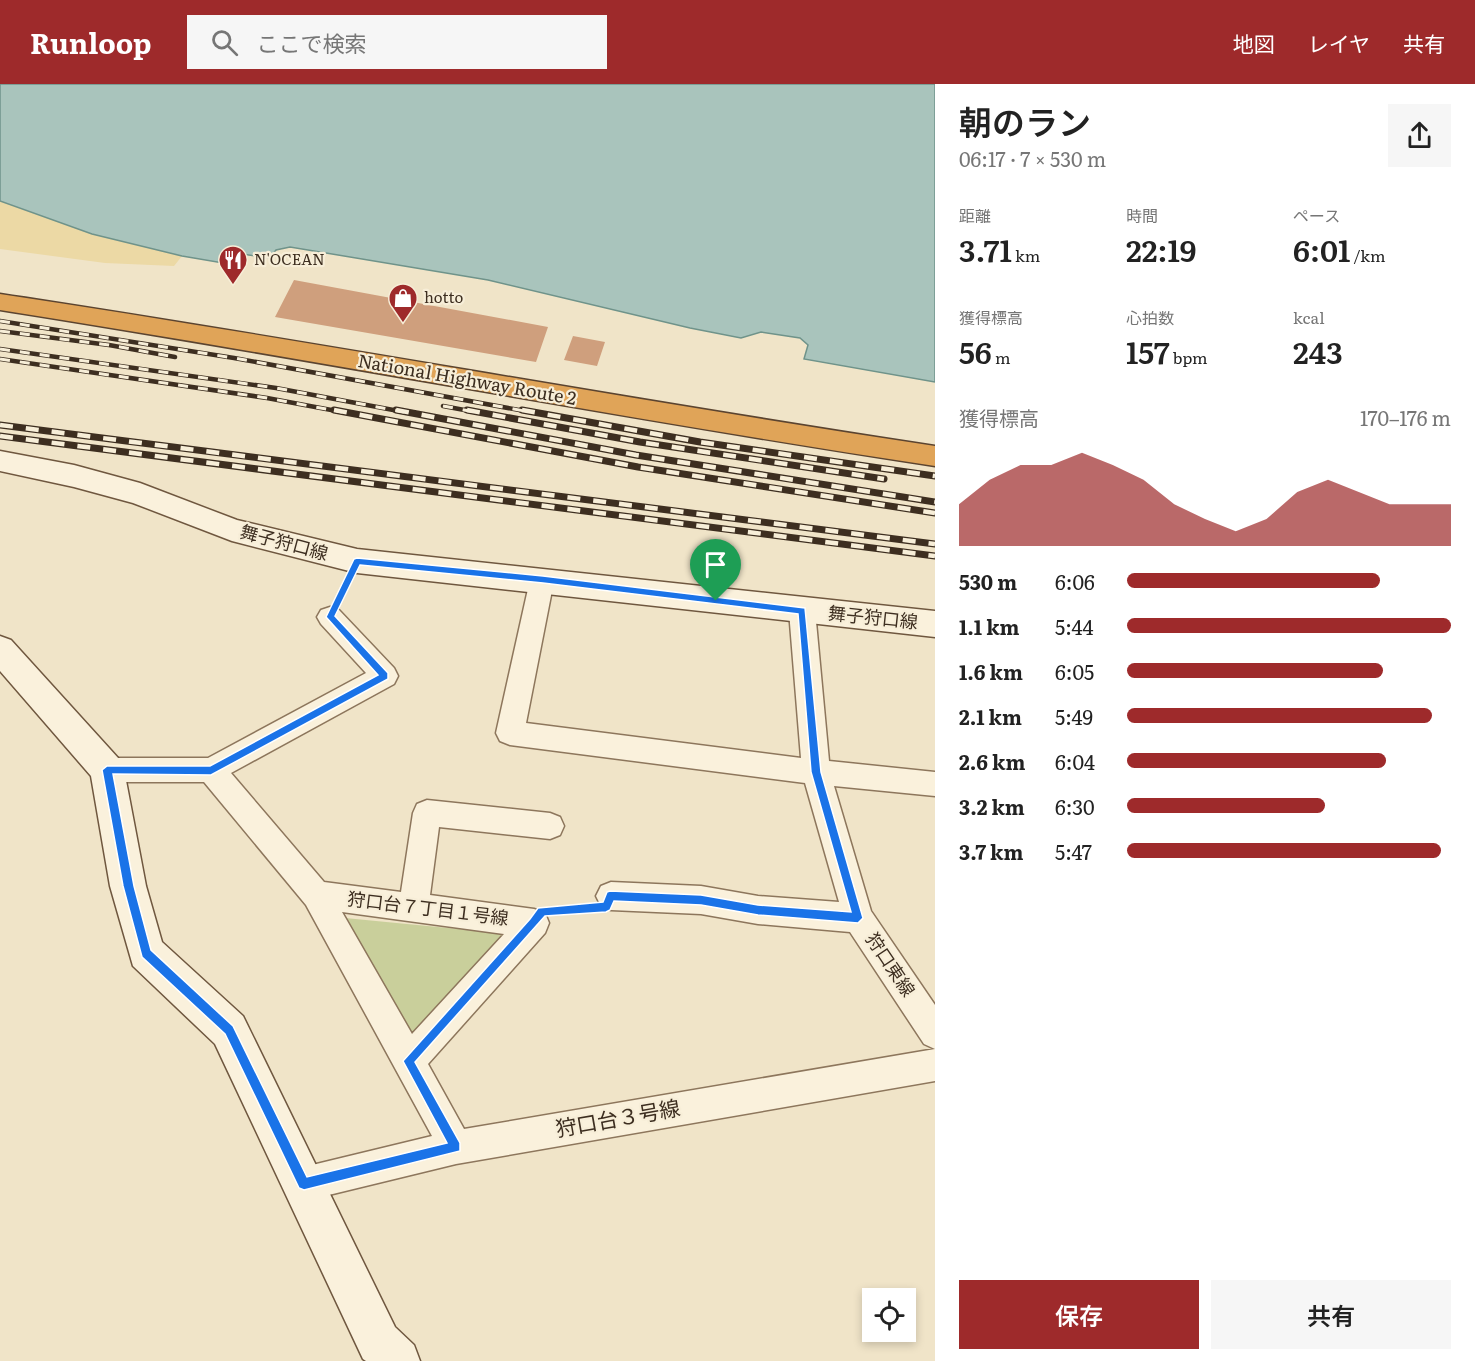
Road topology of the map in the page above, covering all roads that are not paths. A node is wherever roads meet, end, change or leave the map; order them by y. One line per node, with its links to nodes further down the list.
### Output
1 (0, 302): 2 (highway, National Highway Route 2)
2 (935, 456)
3 (0, 461): 4 (street, 舞子狩口線)
4 (543, 580): 5 (street, 舞子狩口線); 11 (street)
5 (802, 611): 7 (street, 舞子狩口線); 11 (street, 狩口東線)
6 (330, 617): 10 (street)
7 (935, 624)
8 (0, 649): 9 (street)
9 (107, 770): 10 (street); 22 (street)
10 (211, 770): 14 (street, 狩口台７丁目１号線)
11 (816, 772): 12 (street); 17 (street, 狩口東線)
12 (935, 784)
13 (550, 826): 16 (street)
14 (316, 895): 16 (street, 狩口台７丁目１号線); 19 (street, 狩口台７丁目１号線)
15 (610, 896): 17 (street)
16 (414, 906): 19 (street, 狩口台７丁目１号線)
17 (858, 918): 18 (street, 狩口東線)
18 (935, 1034)
19 (409, 1061): 21 (street, 狩口台７丁目１号線)
20 (935, 1065): 21 (street, 狩口台３号線)
21 (456, 1147): 22 (street, 狩口台３号線)
22 (304, 1184): 23 (street)
23 (398, 1361)

